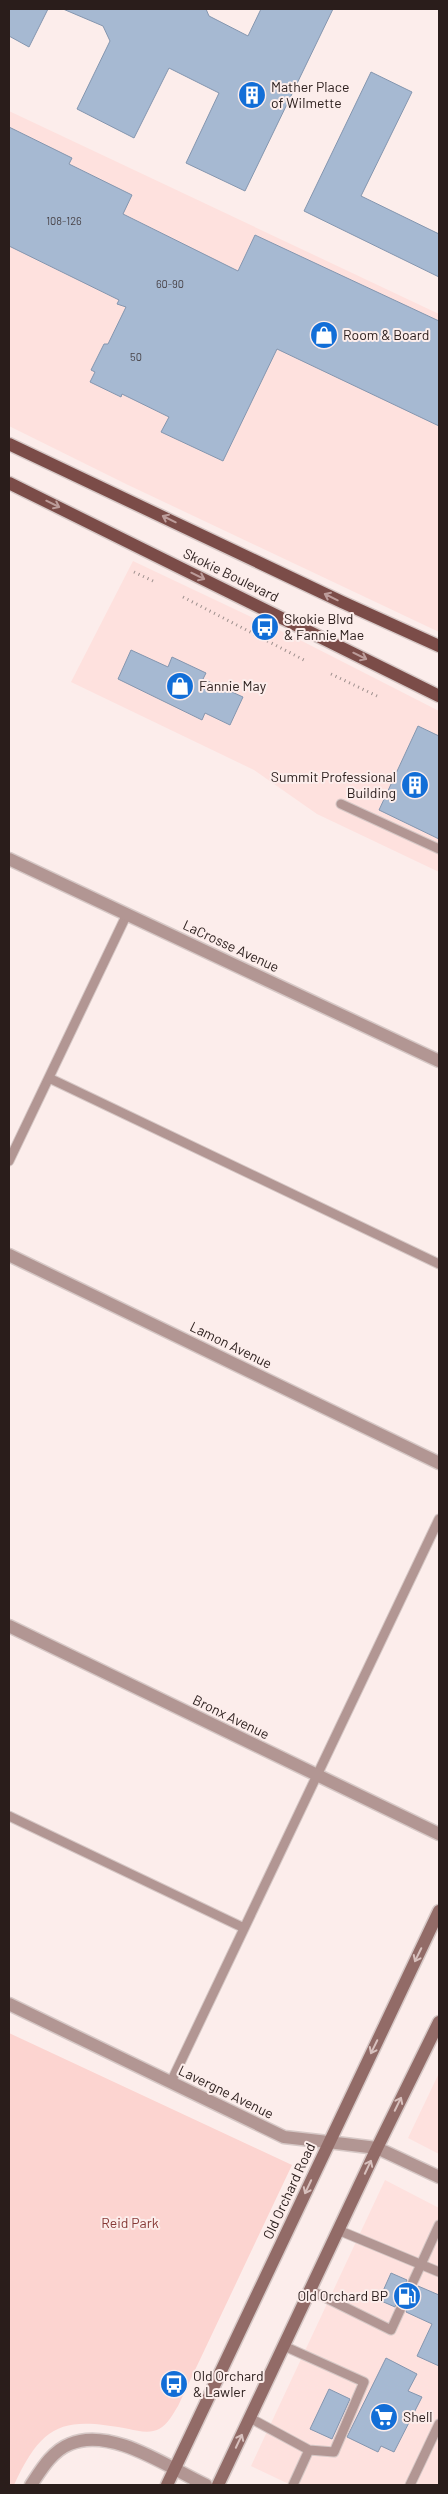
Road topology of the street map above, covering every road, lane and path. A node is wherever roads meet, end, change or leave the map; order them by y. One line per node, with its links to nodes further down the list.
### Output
1 (9, 444): 6 (main road, Skokie Boulevard, one-way to 1)
2 (9, 483): 10 (main road, Skokie Boulevard, one-way to 10)
3 (134, 572): 4 (path)
4 (153, 581)
5 (183, 597): 7 (path)
6 (439, 646)
7 (304, 660)
8 (331, 674): 9 (path)
9 (377, 696)
10 (439, 696)
11 (341, 804): 12 (lane)
12 (439, 849)
13 (9, 859): 14 (street, LaCrosse Avenue)
14 (127, 914): 15 (street, LaCrosse Avenue); 16 (lane)
15 (439, 1061)
16 (48, 1078): 17 (lane); 19 (lane)
17 (9, 1161)
18 (9, 1255): 20 (street, Lamon Avenue)
19 (439, 1264)
20 (439, 1462)
21 (439, 1519): 23 (lane)
22 (9, 1626): 23 (street, Bronx Avenue)
23 (317, 1775): 25 (street, Bronx Avenue); 27 (lane)
24 (9, 1816): 27 (lane)
25 (439, 1834)
26 (439, 1911): 31 (main road, Old Orchard Road, one-way to 31)
27 (244, 1928): 30 (lane)
28 (9, 2004): 30 (street, Lavergne Avenue)
29 (439, 2022): 32 (main road, one-way to 29)
30 (171, 2082): 31 (street, Lavergne Avenue)
31 (328, 2142): 32 (street, Lavergne Avenue); 43 (main road, Old Orchard Road, one-way to 43)
32 (377, 2148): 33 (street, Lavergne Avenue); 35 (main road, one-way to 32)
33 (439, 2177)
34 (439, 2225): 36 (lane)
35 (338, 2230): 36 (lane); 38 (main road)
36 (422, 2264): 37 (lane); 38 (lane)
37 (439, 2272)
38 (310, 2290): 39 (main road)
39 (284, 2346): 40 (main road); 42 (lane)
40 (250, 2418): 42 (lane); 47 (main road, one-way to 40)
41 (439, 2424): 49 (lane)
42 (309, 2450): 48 (lane)
43 (174, 2470): 44 (street); 45 (main road, Old Orchard Road); 46 (street)
44 (31, 2485)
45 (167, 2485)
46 (206, 2485)
47 (218, 2485)
48 (293, 2485)
49 (410, 2485)

